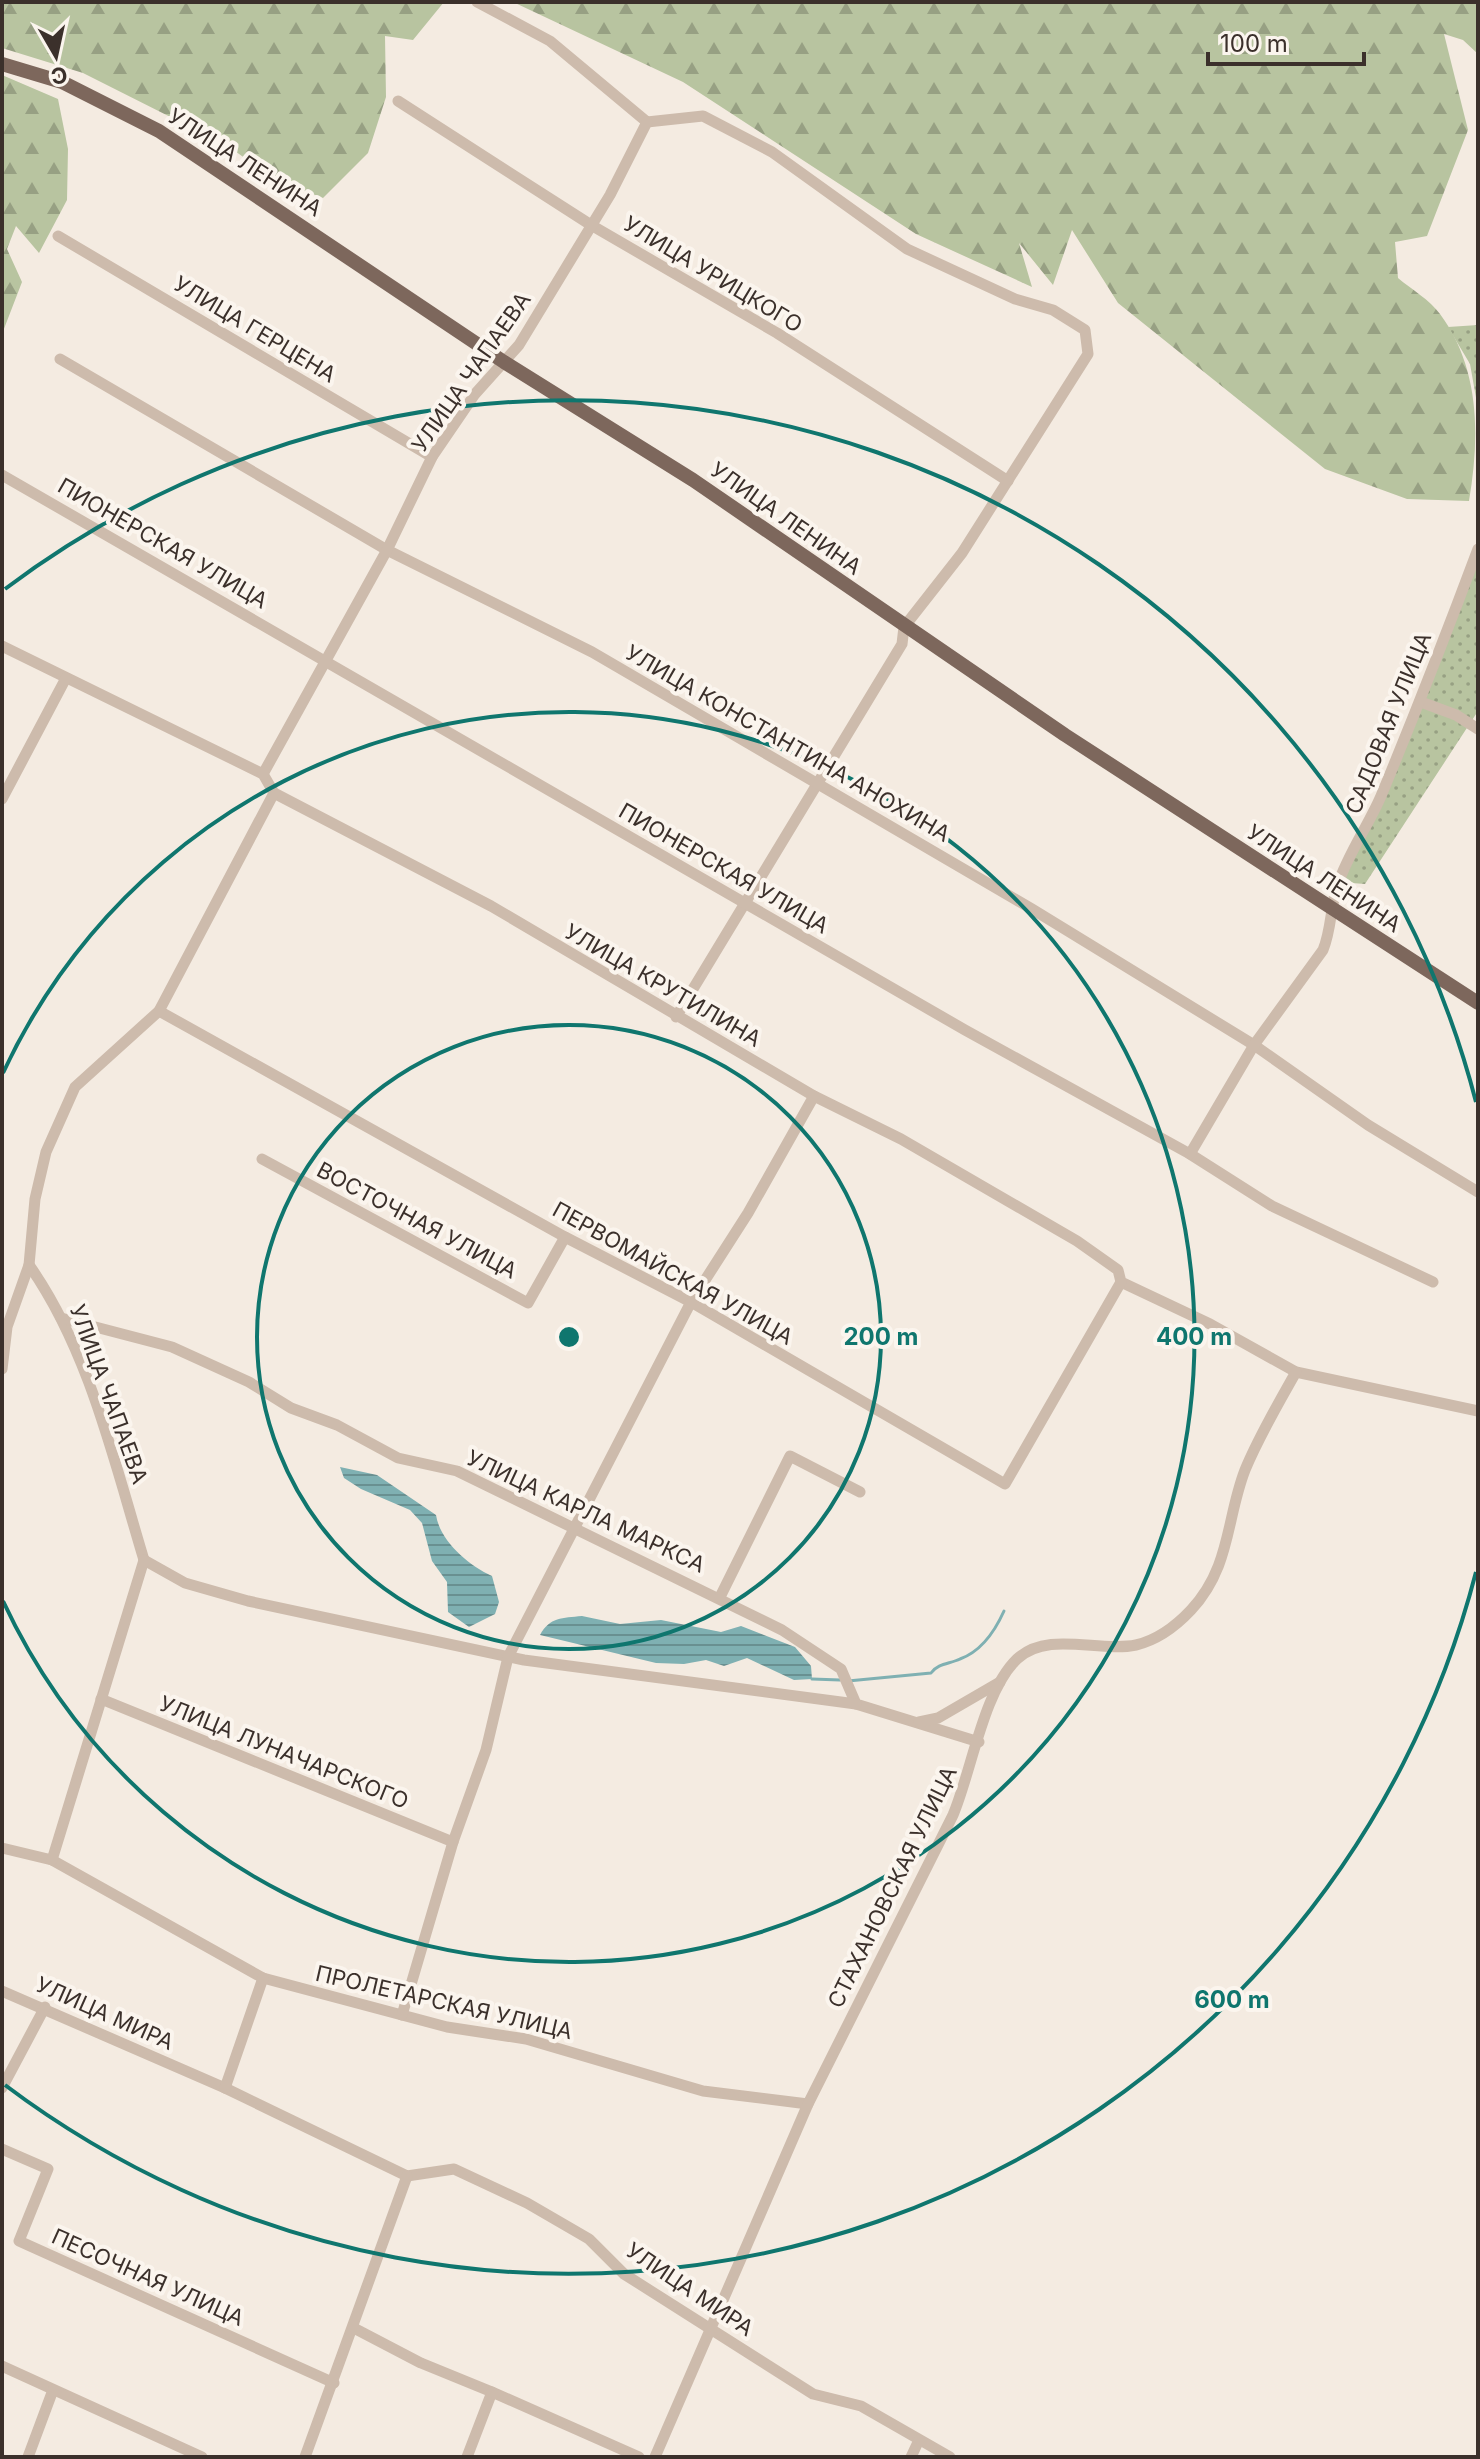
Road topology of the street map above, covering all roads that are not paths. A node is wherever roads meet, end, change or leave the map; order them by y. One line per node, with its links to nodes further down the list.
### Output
1 (477, 2): 4 (street)
2 (2, 64): 8 (main road, УЛИЦА ЛЕНИНА)
3 (398, 101): 5 (street, УЛИЦА УРИЦКОГО)
4 (647, 122): 5 (street, УЛИЦА ЧАПАЕВА); 11 (street)
5 (591, 225): 8 (street, УЛИЦА ЧАПАЕВА); 11 (street, УЛИЦА УРИЦКОГО)
6 (58, 236): 9 (street, УЛИЦА ГЕРЦЕНА)
7 (60, 359): 13 (street, УЛИЦА КОНСТАНТИНА АНОХИНА)
8 (504, 362): 9 (street, УЛИЦА ЧАПАЕВА); 14 (main road, УЛИЦА ЛЕНИНА)
9 (432, 457): 13 (street, УЛИЦА ЧАПАЕВА)
10 (2, 475): 16 (street, ПИОНЕРСКАЯ УЛИЦА)
11 (1008, 481): 14 (street)
12 (1478, 549): 18 (street, САДОВАЯ УЛИЦА)
13 (387, 550): 16 (street, УЛИЦА ЧАПАЕВА); 21 (street, УЛИЦА КОНСТАНТИНА АНОХИНА)
14 (904, 627): 21 (street); 25 (main road, УЛИЦА ЛЕНИНА)
15 (2, 646): 17 (street)
16 (325, 659): 20 (street, УЛИЦА ЧАПАЕВА); 24 (street, ПИОНЕРСКАЯ УЛИЦА)
17 (66, 678): 20 (street); 23 (street)
18 (1421, 702): 19 (street); 25 (street, САДОВАЯ УЛИЦА)
19 (1478, 729)
20 (263, 774): 22 (street)
21 (818, 782): 24 (street); 29 (street, УЛИЦА КОНСТАНТИНА АНОХИНА)
22 (274, 793): 27 (street); 28 (street, УЛИЦА КРУТИЛИНА)
23 (2, 799)
24 (744, 903): 28 (street); 31 (street, ПИОНЕРСКАЯ УЛИЦА)
25 (1331, 910): 26 (main road, УЛИЦА ЛЕНИНА); 29 (street, САДОВАЯ УЛИЦА)
26 (1478, 1003)
27 (159, 1011): 34 (street, ПЕРВОМАЙСКАЯ УЛИЦА); 35 (street)
28 (676, 1017): 30 (street, УЛИЦА КРУТИЛИНА)
29 (1254, 1045): 31 (street, САДОВАЯ УЛИЦА); 33 (street, УЛИЦА КОНСТАНТИНА АНОХИНА)
30 (814, 1096): 36 (street, УЛИЦА КРУТИЛИНА); 38 (street)
31 (1190, 1154): 37 (street, ПИОНЕРСКАЯ УЛИЦА)
32 (262, 1159): 34 (street, ВОСТОЧНАЯ УЛИЦА)
33 (1478, 1192)
34 (565, 1237): 38 (street, ПЕРВОМАЙСКАЯ УЛИЦА)
35 (29, 1265): 39 (street, УЛИЦА ЧАПАЕВА); 40 (street)
36 (1121, 1282): 38 (street, ПЕРВОМАЙСКАЯ УЛИЦА); 41 (street, УЛИЦА КРУТИЛИНА)
37 (1433, 1282)
38 (691, 1302): 44 (street)
39 (61, 1318): 44 (street, УЛИЦА КАРЛА МАРКСА); 45 (street, УЛИЦА ЧАПАЕВА)
40 (2, 1369)
41 (1296, 1372): 42 (street, УЛИЦА КРУТИЛИНА); 48 (street, СТАХАНОВСКАЯ УЛИЦА)
42 (1478, 1411)
43 (860, 1492): 46 (street)
44 (575, 1527): 46 (street, УЛИЦА КАРЛА МАРКСА); 47 (street)
45 (144, 1560): 47 (street); 49 (street)
46 (720, 1597): 50 (street, УЛИЦА КАРЛА МАРКСА)
47 (508, 1657): 50 (street); 53 (street)
48 (1004, 1680): 51 (street); 52 (street, СТАХАНОВСКАЯ УЛИЦА)
49 (101, 1699): 53 (street, УЛИЦА ЛУНАЧАРСКОГО); 55 (street)
50 (856, 1704): 51 (street)
51 (915, 1723): 52 (street)
52 (979, 1742): 62 (street, СТАХАНОВСКАЯ УЛИЦА)
53 (453, 1842): 59 (street)
54 (2, 1848): 55 (street, ПРОЛЕТАРСКАЯ УЛИЦА)
55 (52, 1860): 56 (street, ПРОЛЕТАРСКАЯ УЛИЦА)
56 (263, 1978): 59 (street, ПРОЛЕТАРСКАЯ УЛИЦА); 61 (street)
57 (2, 1991): 58 (street, УЛИЦА МИРА)
58 (45, 2007): 60 (street); 61 (street, УЛИЦА МИРА)
59 (402, 2015): 62 (street, ПРОЛЕТАРСКАЯ УЛИЦА)
60 (2, 2088)
61 (225, 2088): 64 (street, УЛИЦА МИРА)
62 (808, 2104): 66 (street, СТАХАНОВСКАЯ УЛИЦА)
63 (2, 2149): 68 (street, ПЕСОЧНАЯ УЛИЦА)
64 (407, 2176): 65 (street); 66 (street, УЛИЦА МИРА)
65 (354, 2328): 68 (street); 70 (street)
66 (711, 2328): 71 (street, УЛИЦА МИРА); 77 (street, СТАХАНОВСКАЯ УЛИЦА)
67 (2, 2366): 69 (street)
68 (334, 2383): 74 (street)
69 (53, 2390): 72 (street); 73 (street)
70 (491, 2395): 75 (street); 76 (street)
71 (919, 2440): 78 (street); 79 (street, УЛИЦА МИРА)
72 (28, 2457)
73 (202, 2457)
74 (305, 2457)
75 (467, 2457)
76 (639, 2457)
77 (655, 2457)
78 (911, 2457)
79 (950, 2457)

